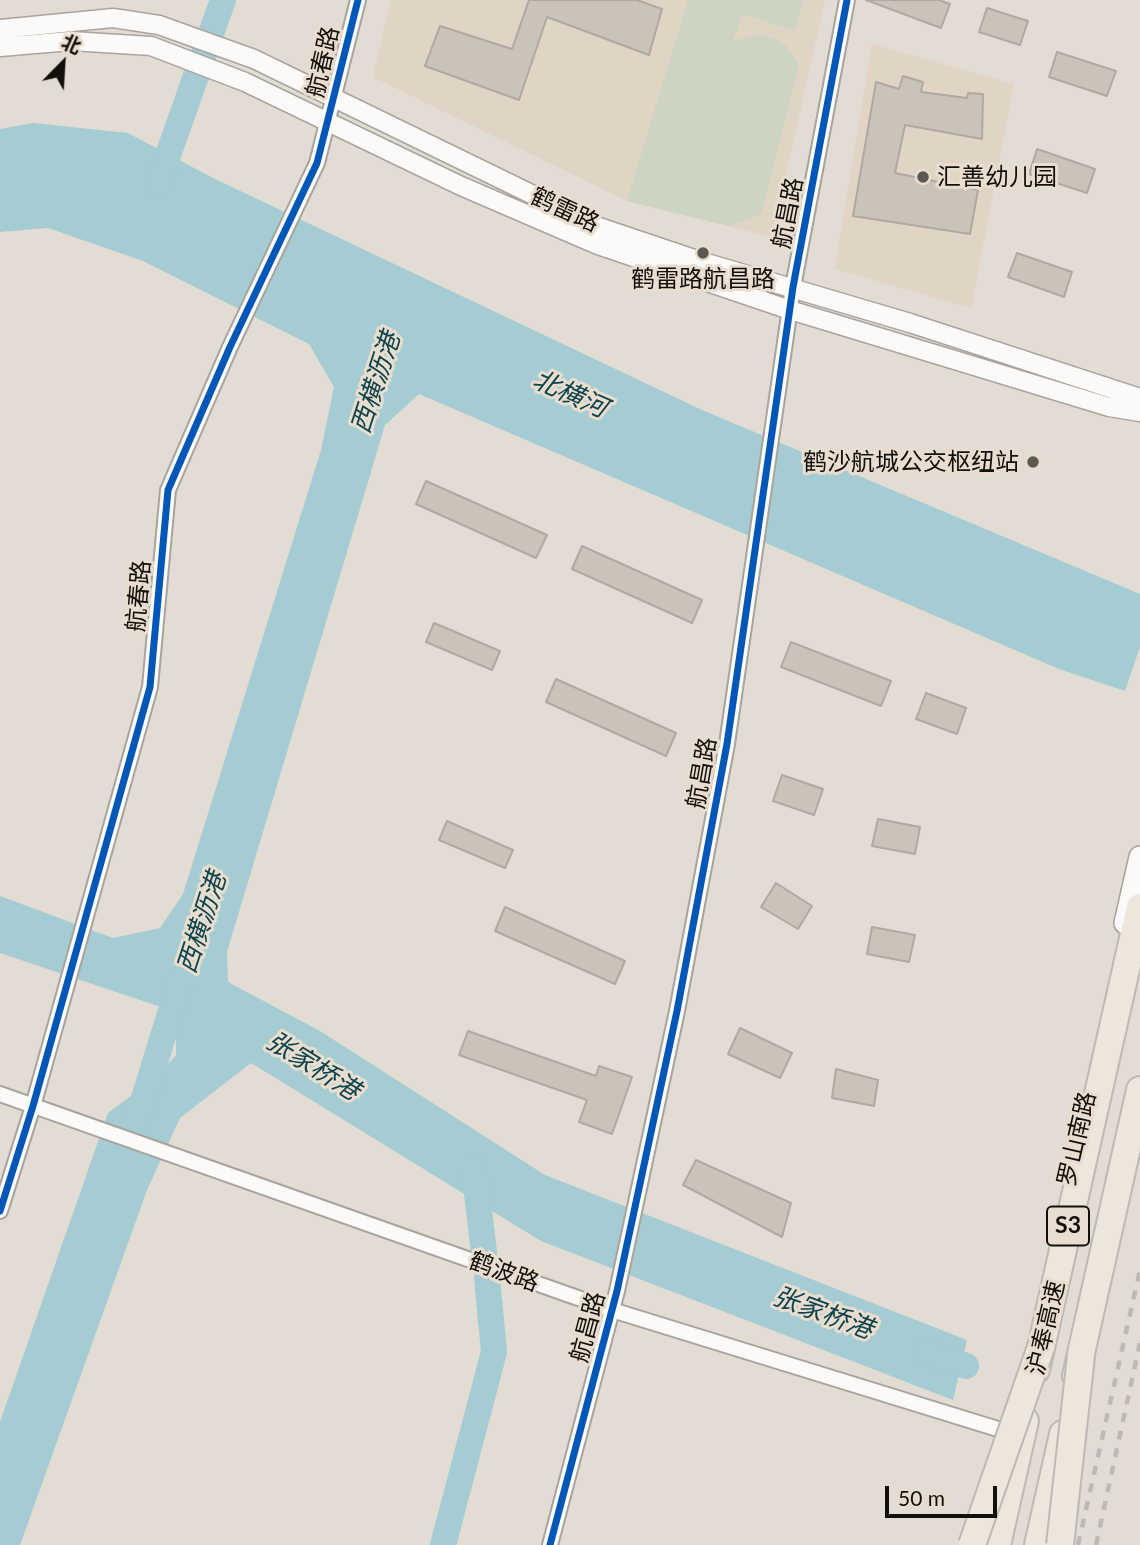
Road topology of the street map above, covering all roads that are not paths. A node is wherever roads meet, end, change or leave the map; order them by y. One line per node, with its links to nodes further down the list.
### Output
1 (358, 0): 5 (street, 航春路)
2 (848, 0): 7 (street, 航昌路)
3 (0, 29): 5 (street, 鹤雷路)
4 (0, 47): 6 (street, 鹤雷路)
5 (335, 98): 6 (street, 航春路); 7 (street, 鹤雷路)
6 (328, 121): 8 (street, 鹤雷路); 16 (street, 航春路)
7 (793, 287): 8 (street, 航昌路); 9 (street, 鹤雷路)
8 (790, 310): 10 (street, 鹤雷路); 18 (street, 航昌路)
9 (1140, 398)
10 (1140, 412)
11 (1140, 857): 21 (main road, 罗山南路)
12 (1140, 907): 19 (highway, 沪奉高速 / S3)
13 (1140, 1090): 20 (highway, 沪奉高速 / S3)
14 (0, 1094): 16 (street, 鹤波路)
15 (1140, 1104): 27 (main road)
16 (33, 1106): 17 (street, 航春路); 18 (street, 鹤波路)
17 (0, 1211)
18 (612, 1310): 21 (street, 鹤波路); 22 (street, 航昌路)
19 (1041, 1347): 23 (highway, bridge); 25 (highway, 沪奉高速 / S3, bridge)
20 (1080, 1356): 26 (highway, 沪奉高速 / S3, bridge); 28 (highway, bridge)
21 (1014, 1434): 24 (main road, 罗山南路)
22 (550, 1545)
23 (972, 1545)
24 (988, 1545)
25 (997, 1545)
26 (1038, 1545)
27 (1048, 1545)
28 (1060, 1545)

